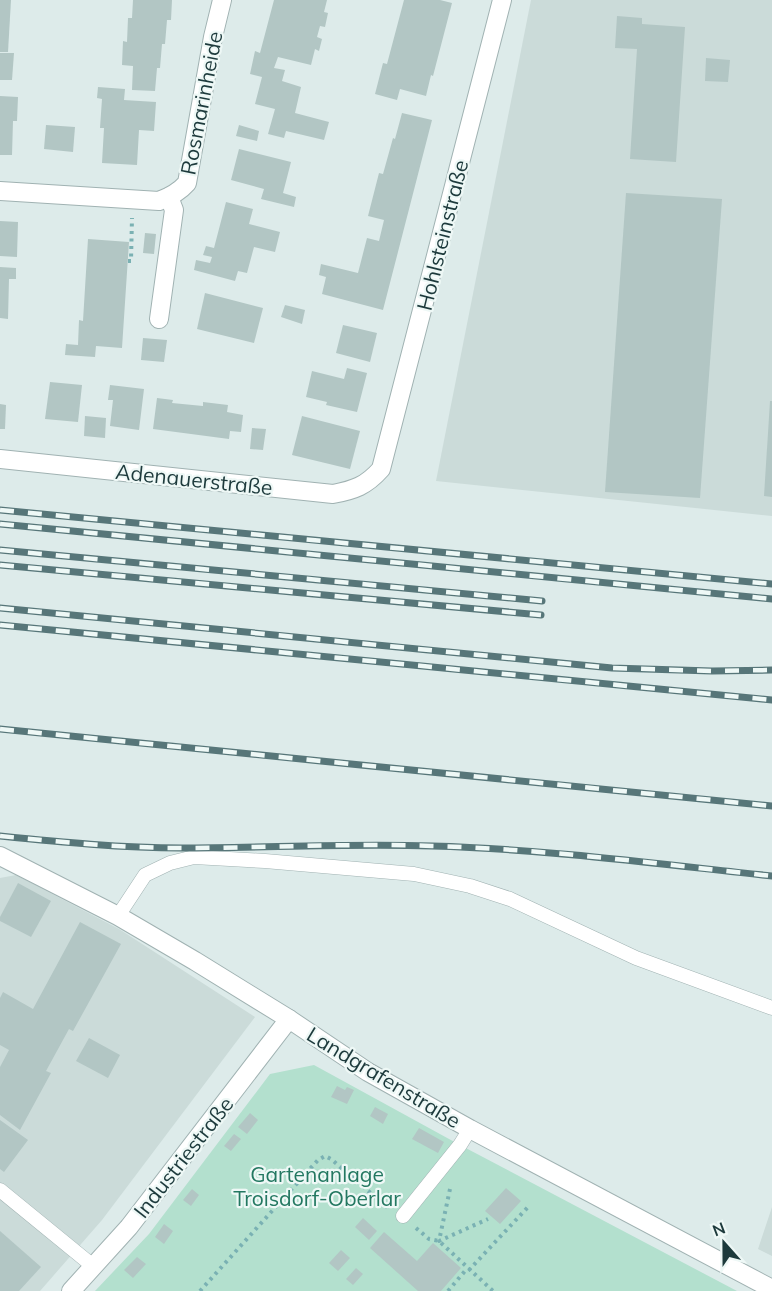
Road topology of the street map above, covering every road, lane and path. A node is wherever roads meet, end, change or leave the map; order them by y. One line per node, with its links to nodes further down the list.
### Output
1 (222, 0): 4 (street, Rosmarinheide)
2 (502, 0): 9 (street, Hohlsteinstraße)
3 (0, 191): 5 (street, Rosmarinheide)
4 (169, 197): 5 (street, Rosmarinheide); 7 (street, Rosmarinheide)
5 (132, 200): 6 (path)
6 (128, 261)
7 (159, 319)
8 (0, 459): 9 (street, Adenauerstraße)
9 (381, 469)
10 (0, 856): 11 (street, Landgrafenstraße)
11 (23, 868): 12 (street); 13 (street, Landgrafenstraße)
12 (0, 870)
13 (118, 916): 14 (lane); 15 (street, Landgrafenstraße)
14 (772, 1008)
15 (290, 1019): 16 (street, Landgrafenstraße); 23 (street, Industriestraße)
16 (470, 1129): 20 (lane); 25 (street, Landgrafenstraße)
17 (451, 1188): 22 (path)
18 (0, 1190): 23 (lane)
19 (528, 1207): 24 (path)
20 (403, 1216): 22 (path); 27 (path)
21 (488, 1219): 22 (path)
22 (439, 1241): 24 (path)
23 (93, 1266): 26 (street, Industriestraße)
24 (469, 1270): 28 (path); 29 (path)
25 (772, 1289)
26 (71, 1291)
27 (200, 1291)
28 (448, 1291)
29 (493, 1291)

